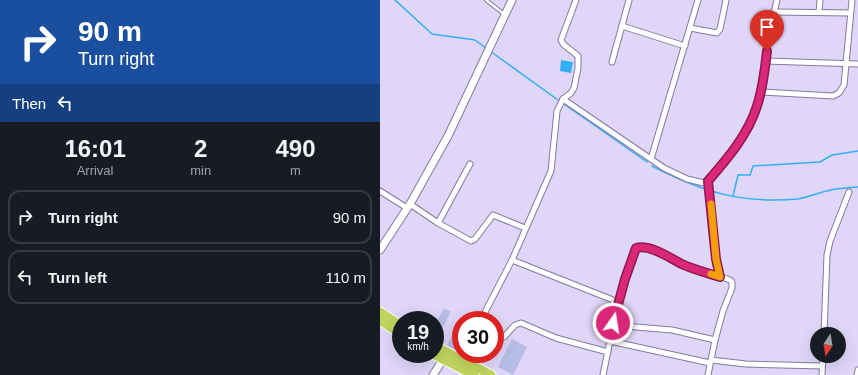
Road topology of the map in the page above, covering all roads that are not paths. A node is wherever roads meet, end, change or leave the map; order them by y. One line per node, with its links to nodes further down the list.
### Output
1 (486, 0): 13 (lane)
2 (512, 0): 13 (street)
3 (576, 0): 22 (street)
4 (629, 0): 14 (street)
5 (698, 0): 15 (street)
6 (726, 0): 15 (street)
7 (777, 0): 10 (street)
8 (820, 0): 11 (street)
9 (852, 0): 12 (street)
10 (775, 12): 11 (street); 17 (street)
11 (819, 12): 12 (street)
12 (850, 13): 19 (street)
13 (504, 14): 28 (street)
14 (622, 26): 16 (street); 18 (street)
15 (690, 28): 16 (street)
16 (685, 46): 23 (street)
17 (766, 61): 19 (street); 21 (street)
18 (612, 62)
19 (845, 64): 20 (street); 21 (street)
20 (858, 64)
21 (761, 92): 25 (street)
22 (563, 99): 23 (street); 30 (street)
23 (651, 160): 25 (street)
24 (470, 164): 29 (street)
25 (708, 181): 33 (street)
26 (380, 190): 28 (street)
27 (849, 192): 40 (street)
28 (409, 206): 29 (street); 31 (street)
29 (438, 223): 30 (street)
30 (525, 228): 32 (street)
31 (380, 250)
32 (512, 260): 34 (street); 35 (street)
33 (720, 277): 35 (street); 43 (street)
34 (486, 311)
35 (616, 311): 39 (street)
36 (380, 312): 38 (highway)
37 (380, 320): 41 (highway)
38 (392, 320)
39 (613, 323): 43 (street); 44 (street)
40 (824, 327)
41 (392, 328)
42 (504, 337): 45 (street)
43 (715, 340): 48 (street)
44 (610, 341): 45 (street); 48 (street)
45 (608, 352): 57 (street)
46 (446, 356): 47 (highway); 54 (street)
47 (452, 358)
48 (710, 361): 52 (street); 58 (street)
49 (462, 363): 55 (highway)
50 (466, 363): 56 (highway)
51 (822, 363): 52 (street)
52 (822, 366): 59 (street)
53 (858, 370): 60 (street)
54 (433, 375)
55 (474, 375)
56 (491, 375)
57 (603, 375)
58 (708, 375)
59 (822, 375)
60 (857, 375)

